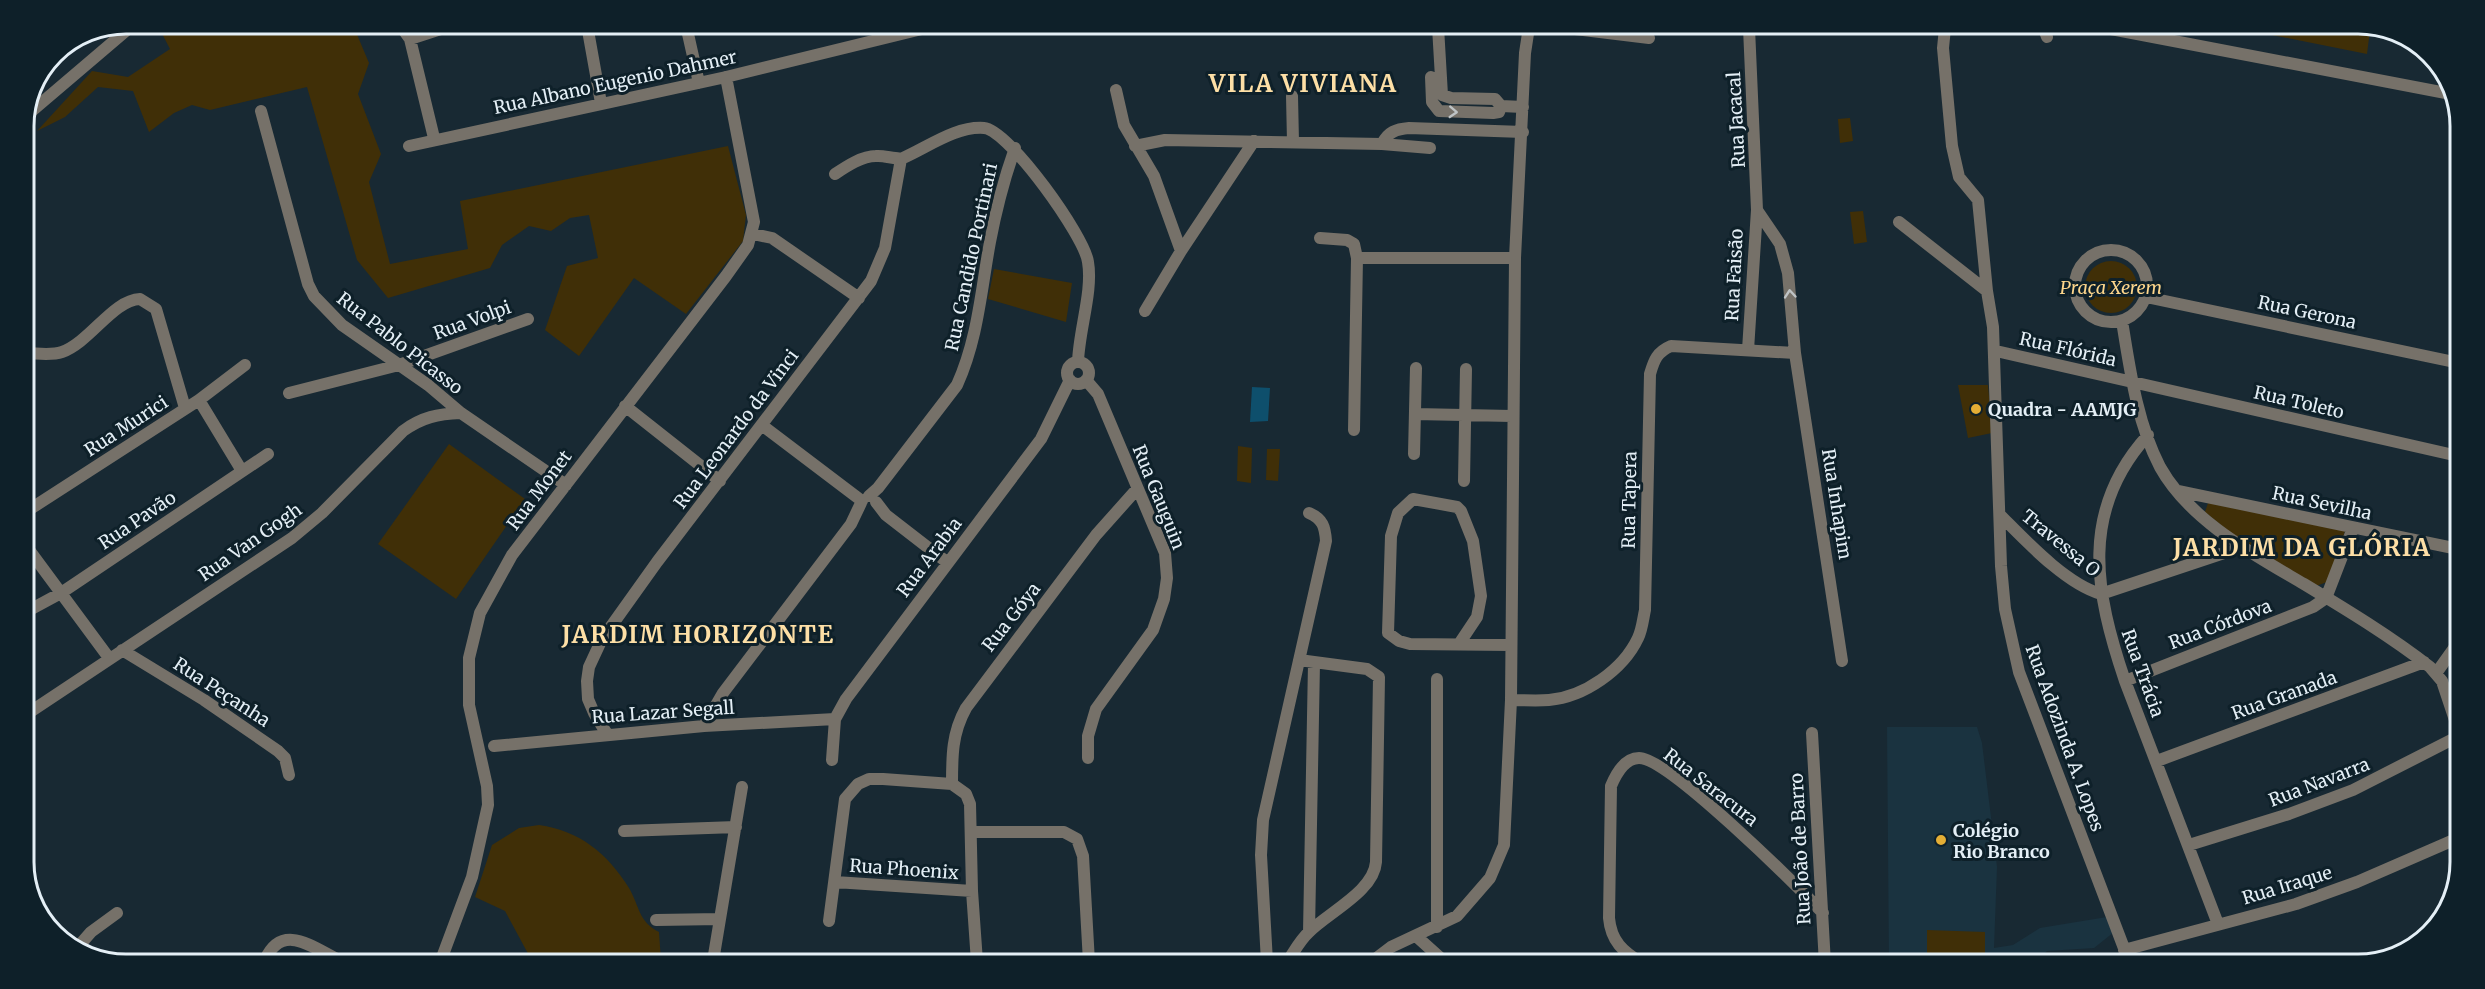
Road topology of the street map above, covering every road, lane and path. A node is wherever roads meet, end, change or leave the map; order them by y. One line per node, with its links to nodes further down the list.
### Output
1 (406, 34): 15 (street)
2 (425, 34): 15 (street)
3 (589, 34): 22 (street)
4 (688, 34): 17 (street)
5 (901, 34): 16 (street, Rua Albano Eugenio Dahmer)
6 (1428, 34): 27 (street, one-way to 27)
7 (1438, 34): 21 (street)
8 (1528, 34): 25 (street)
9 (1616, 34): 14 (street)
10 (1749, 34): 39 (street, Rua Jacacal)
11 (1944, 34): 46 (street, Rua Adozinda A. Lopes)
12 (2137, 34): 19 (street)
13 (122, 35): 24 (street)
14 (1649, 38)
15 (410, 39): 29 (street)
16 (726, 77): 17 (street, Rua Albano Eugenio Dahmer); 41 (street)
17 (699, 83): 22 (street, Rua Albano Eugenio Dahmer)
18 (1116, 90): 34 (street)
19 (2444, 93)
20 (1292, 96): 31 (street)
21 (1486, 98): 23 (street); 27 (street)
22 (601, 103): 29 (street, Rua Albano Eugenio Dahmer)
23 (1501, 106): 25 (street); 27 (street)
24 (37, 107)
25 (1523, 107): 28 (street)
26 (261, 111): 59 (street, Rua Pablo Picasso)
27 (1487, 113)
28 (1523, 132): 32 (street); 45 (street)
29 (434, 138): 33 (street, Rua Albano Eugenio Dahmer)
30 (1254, 141): 31 (street); 34 (street); 43 (street)
31 (1293, 142): 32 (street)
32 (1382, 144): 36 (street)
33 (409, 146)
34 (1135, 146): 43 (street)
35 (1015, 148): 37 (street); 57 (street, Rua Arabia); 85 (street, Rua Candido Portinari)
36 (1430, 148)
37 (902, 159): 38 (street); 48 (street, Rua Leonardo da Vinci)
38 (835, 174)
39 (1757, 210): 52 (street, Rua Faisão); 55 (street, Rua Faisão, one-way to 39)
40 (1899, 222): 46 (street)
41 (753, 234): 48 (street); 67 (street, Rua Monet)
42 (1320, 238): 44 (street)
43 (1181, 251): 49 (street)
44 (1358, 258): 45 (street); 74 (street)
45 (1515, 258): 72 (street)
46 (1987, 291): 53 (street, Rua Adozinda A. Lopes)
47 (2146, 297): 51 (street); 51 (street); 56 (street, Rua Gerona)
48 (859, 298): 73 (street, Rua Leonardo da Vinci)
49 (1145, 311)
50 (528, 319): 59 (street, Rua Volpi)
51 (2122, 321): 64 (street)
52 (1748, 350): 55 (street, Rua Tapera); 110 (street, Rua Tapera)
53 (1996, 351): 64 (street, Rua Flórida); 88 (street, Rua Adozinda A. Lopes)
54 (34, 353): 68 (street)
55 (1795, 353): 104 (street, Rua Inhapim)
56 (2450, 361)
57 (1078, 362): 62 (street, Rua Arabia); 63 (street)
58 (245, 365): 66 (street, Rua Murici)
59 (399, 365): 65 (street, Rua Volpi); 69 (street, Rua Pablo Picasso)
60 (1416, 368): 70 (street)
61 (1466, 369): 71 (street)
62 (1070, 380): 63 (street); 93 (street, Rua Arabia)
63 (1086, 380): 83 (street, Rua Gauguin)
64 (2132, 383): 75 (street); 78 (street, Rua Toleto)
65 (289, 393)
66 (199, 400): 68 (street, Rua Murici); 79 (street)
67 (625, 406): 80 (street); 82 (street, Rua Monet)
68 (185, 408): 86 (street, Rua Murici)
69 (461, 413): 82 (street, Rua Pablo Picasso); 100 (street, Rua Van Gogh)
70 (1415, 414): 71 (street); 77 (street)
71 (1466, 416): 72 (street); 81 (street)
72 (1512, 416): 99 (street)
73 (763, 426): 80 (street, Rua Leonardo da Vinci); 85 (street)
74 (1354, 430)
75 (2148, 435): 84 (street); 95 (street, Rua Trácia)
76 (268, 454): 79 (street, Rua Pavão)
77 (1414, 454)
78 (2450, 454)
79 (242, 471): 94 (street, Rua Pavão)
80 (720, 481): 114 (street, Rua Leonardo da Vinci)
81 (1464, 481)
82 (566, 485): 149 (street, Rua Monet)
83 (1137, 489): 123 (street, Rua Gauguin); 127 (street, Rua Góya)
84 (2178, 491): 89 (street, Rua Sevilha); 90 (street)
85 (870, 500): 93 (street); 111 (street, Rua Candido Portinari)
86 (35, 506)
87 (1309, 513): 103 (street)
88 (2001, 516): 95 (street, Travessa O); 146 (street, Rua Adozinda A. Lopes)
89 (2353, 528): 91 (street, Rua Sevilha); 96 (street)
90 (2242, 547): 95 (street); 96 (street)
91 (2450, 547)
92 (35, 557): 94 (street)
93 (948, 563): 115 (street, Rua Arabia)
94 (61, 593): 97 (street, Rua Pavão); 102 (street)
95 (2101, 594): 109 (street, Rua Trácia)
96 (2326, 598): 105 (street); 109 (street, Rua Córdova)
97 (35, 607)
98 (1459, 644): 98 (street); 99 (street)
99 (1511, 645): 110 (street)
100 (122, 650): 102 (street, Rua Van Gogh); 126 (street, Rua Peçanha)
101 (2450, 654): 107 (street)
102 (109, 658): 113 (street, Rua Van Gogh)
103 (1299, 660): 106 (street); 153 (street)
104 (1842, 661)
105 (2424, 662): 107 (street); 125 (street, Rua Granada)
106 (1314, 663): 143 (street); 143 (street)
107 (2437, 672): 112 (street)
108 (1437, 679): 142 (street)
109 (2125, 681): 125 (street, Rua Trácia)
110 (1511, 700): 142 (street)
111 (718, 704): 116 (street); 117 (street, Rua Candido Portinari)
112 (2450, 707)
113 (35, 709)
114 (594, 713): 119 (street, Rua Leonardo da Vinci); 120 (street)
115 (835, 719): 116 (street, Rua Lazar Segall); 124 (street, Rua Arabia)
116 (724, 725): 117 (street, Rua Lazar Segall)
117 (704, 726): 119 (street, Rua Lazar Segall)
118 (1812, 733): 136 (street, Rua João de Barro)
119 (607, 734): 120 (street, Rua Lazar Segall)
120 (585, 736): 122 (street, Rua Lazar Segall)
121 (2450, 741): 133 (street, Rua Navarra)
122 (494, 746)
123 (1088, 758)
124 (832, 760)
125 (2157, 761): 133 (street, Rua Trácia)
126 (289, 775)
127 (952, 784): 131 (street); 134 (street)
128 (742, 787): 129 (street)
129 (736, 827): 130 (street); 138 (street)
130 (624, 831)
131 (972, 832): 135 (street); 152 (street)
132 (2450, 842): 141 (street, Rua Iraque)
133 (2189, 845): 141 (street, Rua Trácia)
134 (835, 882): 135 (street, Rua Phoenix); 140 (street)
135 (972, 891): 151 (street)
136 (1822, 913): 157 (street, Rua Saracura); 158 (street, Rua João de Barro)
137 (117, 914): 145 (street)
138 (720, 919): 139 (street); 150 (street)
139 (656, 920)
140 (830, 921)
141 (2218, 924): 146 (street, Rua Iraque)
142 (1437, 927): 144 (street)
143 (1309, 932): 154 (street)
144 (1416, 936): 155 (street); 156 (street)
145 (82, 943)
146 (2124, 950): 159 (street, Rua Adozinda A. Lopes)
147 (269, 954): 148 (street)
148 (326, 954)
149 (443, 954)
150 (714, 954)
151 (976, 954)
152 (1089, 954)
153 (1267, 954)
154 (1293, 954)
155 (1382, 954)
156 (1436, 954)
157 (1629, 954)
158 (1824, 954)
159 (2126, 954)

